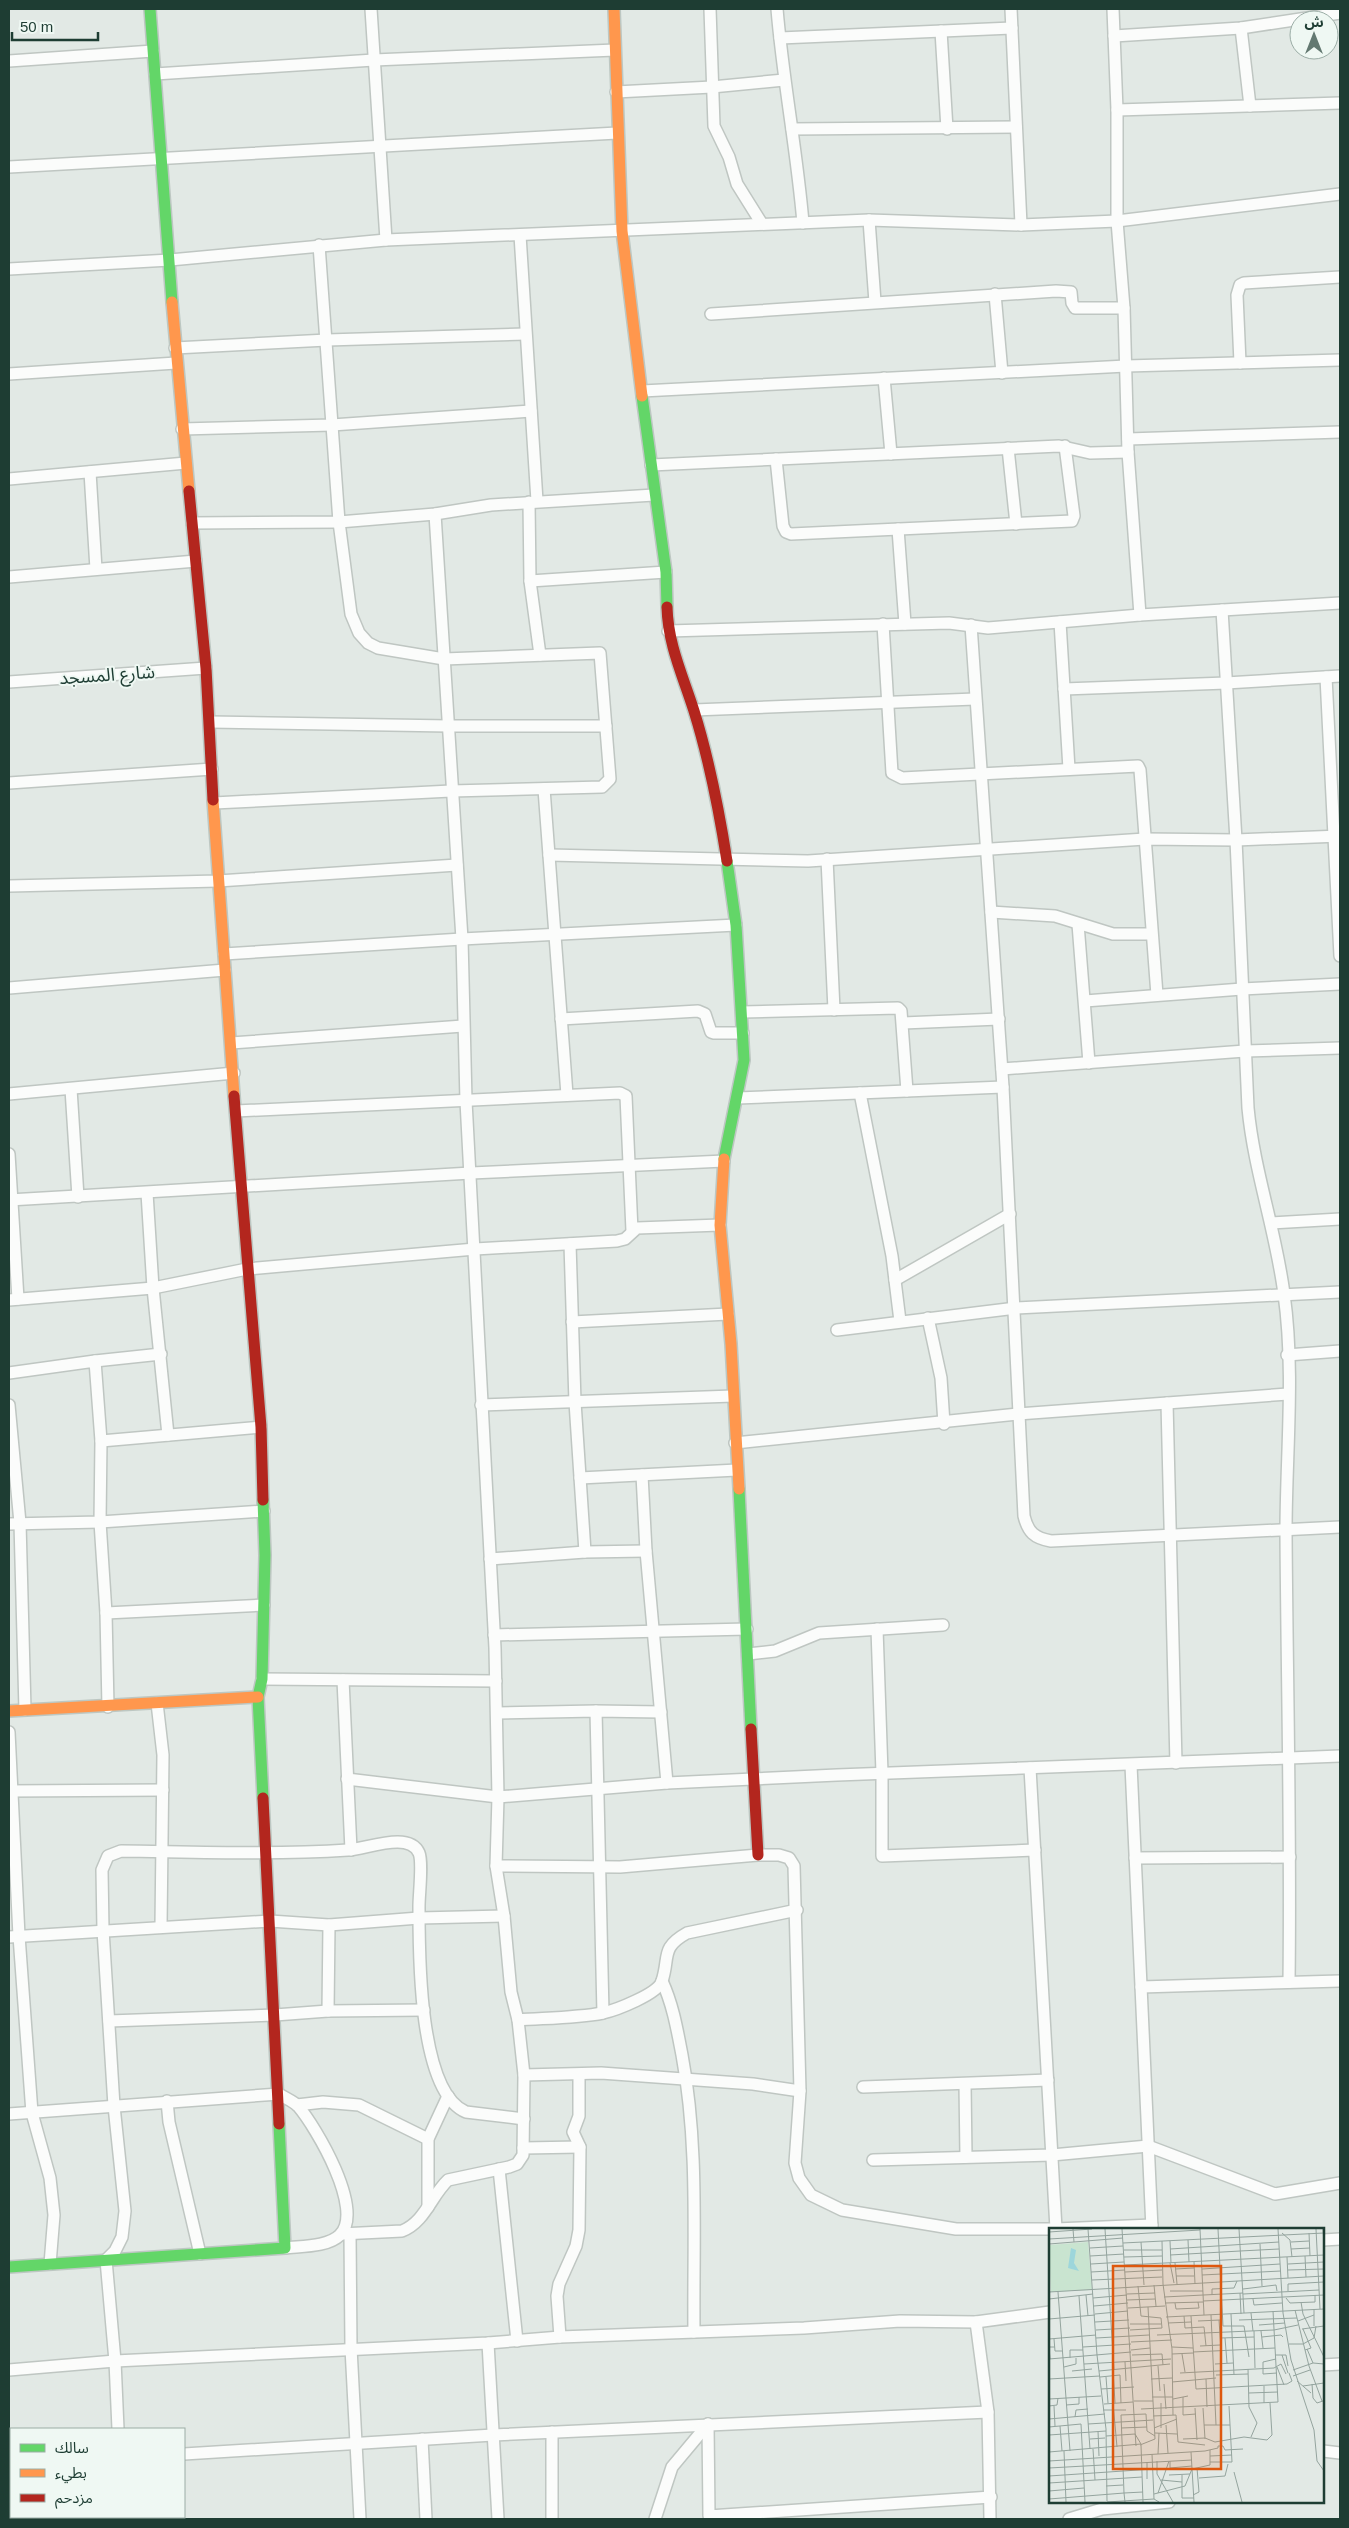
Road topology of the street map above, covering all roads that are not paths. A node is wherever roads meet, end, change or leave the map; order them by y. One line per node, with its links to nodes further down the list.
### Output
1 (150, 9): 15 (street)
2 (371, 9): 16 (street)
3 (614, 9): 14 (street)
4 (710, 9): 20 (street)
5 (778, 9): 13 (street)
6 (1012, 9): 9 (street)
7 (1113, 9): 12 (street)
8 (1340, 13): 10 (street)
9 (1012, 28): 11 (street); 25 (street)
10 (1241, 28): 12 (street); 23 (street)
11 (941, 31): 13 (street); 27 (street)
12 (1114, 36): 24 (street)
13 (780, 38): 19 (street)
14 (615, 50): 16 (street); 21 (street)
15 (153, 51): 17 (street); 18 (street)
16 (374, 60): 18 (street); 29 (street)
17 (9, 61)
18 (155, 74): 30 (street)
19 (784, 80): 20 (street); 26 (street)
20 (712, 87): 21 (street); 36 (street)
21 (616, 92): 28 (street)
22 (1340, 102): 23 (street)
23 (1250, 106): 24 (street)
24 (1117, 110): 34 (street)
25 (1016, 127): 27 (street); 37 (street)
26 (792, 129): 27 (street); 35 (street)
27 (947, 129)
28 (617, 133): 29 (street); 38 (street)
29 (380, 146): 30 (street); 40 (street)
30 (162, 159): 31 (street); 42 (street)
31 (9, 166)
32 (1340, 194): 34 (street)
33 (869, 220): 35 (street); 37 (street); 46 (street)
34 (1117, 221): 37 (street); 47 (street)
35 (803, 223): 36 (street)
36 (762, 224): 38 (street)
37 (1021, 225)
38 (622, 231): 39 (street); 59 (street)
39 (520, 235): 40 (street); 49 (street)
40 (386, 240): 41 (street)
41 (319, 245): 42 (street); 50 (street)
42 (170, 260): 43 (street); 51 (street)
43 (9, 269)
44 (1340, 277): 54 (street)
45 (995, 294): 46 (street); 47 (street); 56 (street)
46 (875, 302): 48 (street)
47 (1124, 308): 55 (street)
48 (711, 314)
49 (525, 334): 50 (street); 60 (street)
50 (327, 340): 51 (street); 61 (street)
51 (175, 348): 53 (street)
52 (1340, 360): 54 (street)
53 (176, 363): 57 (street); 62 (street)
54 (1240, 363): 55 (street)
55 (1126, 366): 56 (street); 64 (street)
56 (1002, 373): 58 (street)
57 (9, 374)
58 (884, 378): 59 (street); 68 (street)
59 (642, 391): 71 (street)
60 (531, 411): 61 (street); 75 (street)
61 (332, 426): 62 (street); 78 (street)
62 (182, 429): 70 (street)
63 (1340, 432): 64 (street)
64 (1128, 440): 67 (street)
65 (1065, 446): 66 (street); 67 (street); 79 (street)
66 (1008, 448): 68 (street); 79 (street)
67 (1128, 452): 88 (street)
68 (891, 454): 69 (street)
69 (776, 459): 71 (street); 80 (street)
70 (186, 463): 72 (street); 77 (street)
71 (651, 465): 74 (street)
72 (90, 472): 73 (street); 82 (street)
73 (9, 479)
74 (654, 495): 75 (street); 83 (street)
75 (533, 502): 76 (street); 85 (street)
76 (435, 514): 78 (street); 95 (street)
77 (192, 522): 78 (street); 81 (street)
78 (339, 522): 95 (street)
79 (1016, 524): 80 (street)
80 (898, 529): 91 (street)
81 (196, 561): 82 (street); 96 (street)
82 (96, 569): 84 (street)
83 (666, 572): 85 (street); 93 (street)
84 (9, 577)
85 (530, 581): 94 (street)
86 (1340, 603): 87 (street)
87 (1222, 610): 88 (street); 100 (street)
88 (1140, 615): 89 (street)
89 (1060, 622): 92 (street); 101 (street)
90 (883, 624): 91 (street); 93 (street); 103 (street)
91 (904, 624): 92 (street)
92 (970, 625): 102 (street)
93 (668, 632): 104 (street)
94 (540, 655): 95 (street); 107 (street)
95 (444, 659): 106 (street)
96 (206, 668): 99 (street, شارع المسجد); 105 (street)
97 (1340, 676): 98 (street)
98 (1326, 677): 100 (street); 115 (street)
99 (9, 682)
100 (1226, 683): 101 (street); 117 (street)
101 (1064, 689): 109 (street)
102 (975, 699): 103 (street); 110 (street)
103 (888, 702): 104 (street); 110 (street)
104 (694, 710): 120 (street)
105 (210, 722): 106 (street); 108 (street)
106 (449, 726): 107 (street); 113 (street)
107 (606, 726): 112 (street)
108 (212, 769): 111 (street); 114 (street)
109 (1069, 769): 110 (street); 116 (street)
110 (980, 774): 118 (street)
111 (9, 784)
112 (544, 789): 113 (street); 119 (street)
113 (451, 791): 114 (street); 122 (street)
114 (214, 803): 123 (street)
115 (1337, 836): 117 (street); 125 (street)
116 (1145, 839): 117 (street); 118 (street); 130 (street)
117 (1236, 840): 137 (street)
118 (986, 848): 121 (street); 126 (street)
119 (549, 855): 120 (street); 129 (street)
120 (727, 857): 121 (street); 128 (street)
121 (827, 859): 140 (street)
122 (457, 865): 123 (street); 131 (street)
123 (218, 881): 124 (street); 132 (street)
124 (9, 886)
125 (1339, 899): 133 (street)
126 (991, 912): 127 (street); 143 (street)
127 (1078, 924): 130 (street); 139 (street)
128 (736, 926): 129 (street); 141 (street)
129 (555, 934): 131 (street); 142 (street)
130 (1151, 934): 138 (street)
131 (462, 939): 132 (street); 145 (street)
132 (224, 954): 134 (street)
133 (1340, 956)
134 (225, 970): 136 (street); 147 (street)
135 (1340, 984): 137 (street)
136 (9, 988)
137 (1242, 989): 138 (street); 149 (street)
138 (1157, 995): 139 (street)
139 (1085, 1002): 150 (street)
140 (834, 1010): 141 (street); 144 (street)
141 (742, 1012): 146 (street)
142 (561, 1019): 146 (street); 158 (street)
143 (999, 1019): 144 (street); 151 (street)
144 (903, 1023): 155 (street)
145 (463, 1026): 147 (street); 160 (street)
146 (743, 1033): 159 (street)
147 (231, 1043): 152 (street)
148 (1340, 1048): 149 (street)
149 (1245, 1050): 150 (street); 172 (street)
150 (1089, 1063): 151 (street)
151 (1002, 1069): 153 (street)
152 (234, 1073): 154 (street); 161 (street)
153 (1003, 1087): 155 (street); 170 (street)
154 (71, 1089): 157 (street); 168 (street)
155 (907, 1091): 156 (street)
156 (860, 1093): 159 (street); 178 (street)
157 (9, 1094)
158 (567, 1095): 160 (street); 164 (street)
159 (738, 1098): 163 (street)
160 (466, 1101): 161 (street); 165 (street)
161 (236, 1111): 166 (street)
162 (9, 1154): 169 (street)
163 (724, 1161): 164 (street); 173 (street)
164 (630, 1166): 165 (street); 174 (street)
165 (470, 1173): 166 (street); 176 (street)
166 (241, 1185): 167 (street); 177 (street)
167 (147, 1193): 168 (street); 179 (street)
168 (78, 1197): 169 (street)
169 (10, 1200): 182 (street)
170 (1010, 1214): 178 (street); 183 (street)
171 (1340, 1219): 172 (street)
172 (1272, 1223): 181 (street)
173 (720, 1224): 174 (street); 184 (street)
174 (632, 1231): 175 (street)
175 (570, 1244): 176 (street); 187 (street)
176 (475, 1249): 177 (street); 199 (street)
177 (247, 1269): 179 (street); 202 (street)
178 (895, 1280): 186 (street)
179 (153, 1288): 182 (street); 190 (street)
180 (1340, 1292): 181 (street)
181 (1285, 1295): 183 (street); 191 (street)
182 (13, 1299)
183 (1016, 1308): 185 (street); 200 (street)
184 (728, 1314): 187 (street); 195 (street)
185 (928, 1318): 186 (street); 201 (street)
186 (900, 1321): 188 (street)
187 (572, 1322): 196 (street)
188 (837, 1330)
189 (1340, 1351): 191 (street)
190 (161, 1354): 192 (street); 203 (street)
191 (1287, 1355): 194 (street)
192 (95, 1361): 193 (street); 204 (street)
193 (9, 1373)
194 (1288, 1394): 197 (street); 214 (street)
195 (733, 1396): 196 (street); 205 (street)
196 (575, 1402): 199 (street); 209 (street)
197 (1166, 1403): 200 (street); 215 (street)
198 (9, 1405): 206 (street)
199 (482, 1405): 218 (street)
200 (1018, 1414): 201 (street); 215 (street)
201 (944, 1424): 205 (street)
202 (261, 1427): 203 (street); 210 (street)
203 (168, 1435): 204 (street)
204 (101, 1441): 211 (street)
205 (735, 1444): 207 (street)
206 (12, 1463): 212 (street)
207 (737, 1470): 208 (street); 222 (street)
208 (642, 1475): 209 (street); 216 (street)
209 (580, 1478): 217 (street)
210 (264, 1510): 211 (street); 219 (street)
211 (100, 1522): 212 (street); 220 (street)
212 (15, 1524): 233 (street)
213 (1340, 1527): 214 (street)
214 (1286, 1531): 215 (street); 240 (street)
215 (1170, 1536): 241 (street)
216 (646, 1551): 217 (street); 224 (street)
217 (585, 1552): 218 (street)
218 (490, 1559): 225 (street)
219 (264, 1605): 220 (street); 227 (street)
220 (106, 1612): 232 (street)
221 (942, 1625): 223 (street)
222 (747, 1629): 224 (street); 226 (street)
223 (877, 1629): 226 (street); 244 (street)
224 (654, 1631): 225 (street); 236 (street)
225 (494, 1635): 229 (street)
226 (748, 1654): 246 (street)
227 (262, 1679): 228 (street); 230 (street)
228 (343, 1680): 229 (street); 245 (street)
229 (496, 1681): 237 (street)
230 (258, 1697): 231 (street); 255 (street)
231 (157, 1703): 232 (street); 248 (street)
232 (108, 1707): 233 (street)
233 (25, 1710): 235 (street)
234 (596, 1710): 236 (street); 237 (street); 249 (street)
235 (9, 1711)
236 (661, 1712): 247 (street)
237 (497, 1713): 251 (street)
238 (9, 1732): 250 (street)
239 (1340, 1756): 240 (street)
240 (1289, 1760): 241 (street); 257 (street)
241 (1176, 1763): 242 (street)
242 (1131, 1765): 243 (street); 258 (street)
243 (1030, 1768): 244 (street); 253 (street)
244 (882, 1773): 246 (street); 253 (street)
245 (347, 1779): 251 (street); 252 (street)
246 (754, 1779): 247 (street); 256 (street)
247 (667, 1783): 249 (street)
248 (163, 1790): 250 (street); 254 (street)
249 (598, 1790): 251 (street); 260 (street)
250 (11, 1791): 261 (street)
251 (498, 1797): 259 (street)
252 (351, 1850): 255 (street); 264 (street)
253 (1034, 1850): 283 (street)
254 (160, 1851): 255 (street); 267 (street); 268 (street)
255 (266, 1854): 265 (street)
256 (758, 1855): 260 (street); 262 (street)
257 (1290, 1857): 258 (street); 272 (street)
258 (1135, 1858): 273 (street)
259 (496, 1866): 260 (street); 263 (street)
260 (600, 1866): 276 (street)
261 (12, 1883): 269 (street)
262 (797, 1910): 270 (street); 286 (street)
263 (504, 1916): 264 (street); 278 (street)
264 (419, 1918): 266 (street); 274 (street)
265 (270, 1921): 266 (street); 267 (street); 277 (street)
266 (329, 1925): 275 (street)
267 (161, 1926): 268 (street)
268 (103, 1930): 269 (street); 279 (street)
269 (14, 1936): 292 (street)
270 (662, 1981): 276 (street); 282 (street)
271 (1340, 1981): 272 (street)
272 (1289, 1982): 273 (street)
273 (1141, 1987): 296 (street)
274 (424, 2010): 275 (street); 288 (street)
275 (328, 2011): 277 (street)
276 (604, 2013): 278 (street)
277 (274, 2015): 279 (street); 287 (street)
278 (518, 2020): 280 (street)
279 (109, 2021): 291 (street)
280 (524, 2075): 281 (street); 294 (street)
281 (579, 2075): 282 (street); 297 (street)
282 (686, 2079): 286 (street); 319 (street)
283 (1048, 2080): 284 (street); 299 (street)
284 (965, 2084): 285 (street); 300 (street)
285 (863, 2088)
286 (800, 2091): 308 (street)
287 (279, 2094): 289 (street); 290 (street); 312 (street)
288 (448, 2096): 294 (street); 295 (street)
289 (167, 2101): 291 (street); 313 (street)
290 (297, 2105): 295 (street); 309 (street)
291 (114, 2106): 292 (street); 314 (street)
292 (32, 2112): 293 (street); 315 (street)
293 (9, 2114)
294 (524, 2119): 298 (street)
295 (428, 2139): 304 (street)
296 (1148, 2146): 299 (street); 303 (street); 305 (street)
297 (580, 2147): 298 (street); 320 (street)
298 (523, 2148): 302 (street)
299 (1052, 2155): 300 (street); 306 (street)
300 (966, 2157): 301 (street)
301 (873, 2160)
302 (499, 2169): 304 (street); 321 (street)
303 (1340, 2182)
304 (428, 2207): 309 (street)
305 (1152, 2227): 307 (street)
306 (1055, 2228)
307 (1104, 2228)
308 (1049, 2229)
309 (346, 2234): 312 (street); 323 (street)
310 (1324, 2240): 311 (street)
311 (1340, 2240)
312 (285, 2248): 313 (street)
313 (200, 2254): 314 (street)
314 (106, 2260): 315 (street); 324 (street)
315 (50, 2264): 316 (street)
316 (9, 2266)
317 (1049, 2312): 318 (street)
318 (976, 2322): 319 (street); 328 (street)
319 (694, 2332): 320 (street)
320 (560, 2337): 321 (street)
321 (517, 2340): 322 (street)
322 (488, 2343): 323 (street); 332 (street)
323 (352, 2348): 324 (street); 334 (street)
324 (115, 2361): 327 (street); 330 (street)
325 (1340, 2364): 326 (street)
326 (1324, 2365)
327 (9, 2370)
328 (988, 2412): 329 (street); 338 (street)
329 (708, 2424): 331 (street); 340 (street); 345 (street)
330 (118, 2428)
331 (552, 2432): 332 (street); 344 (street)
332 (493, 2435): 333 (street); 343 (street)
333 (422, 2440): 334 (street); 342 (street)
334 (357, 2443): 337 (street); 341 (street)
335 (1324, 2451): 336 (street)
336 (1340, 2453)
337 (185, 2454)
338 (991, 2498): 340 (street); 346 (street)
339 (1159, 2503): 347 (street)
340 (709, 2518)
341 (360, 2519)
342 (426, 2519)
343 (498, 2519)
344 (552, 2519)
345 (655, 2519)
346 (990, 2519)
347 (1069, 2519)

